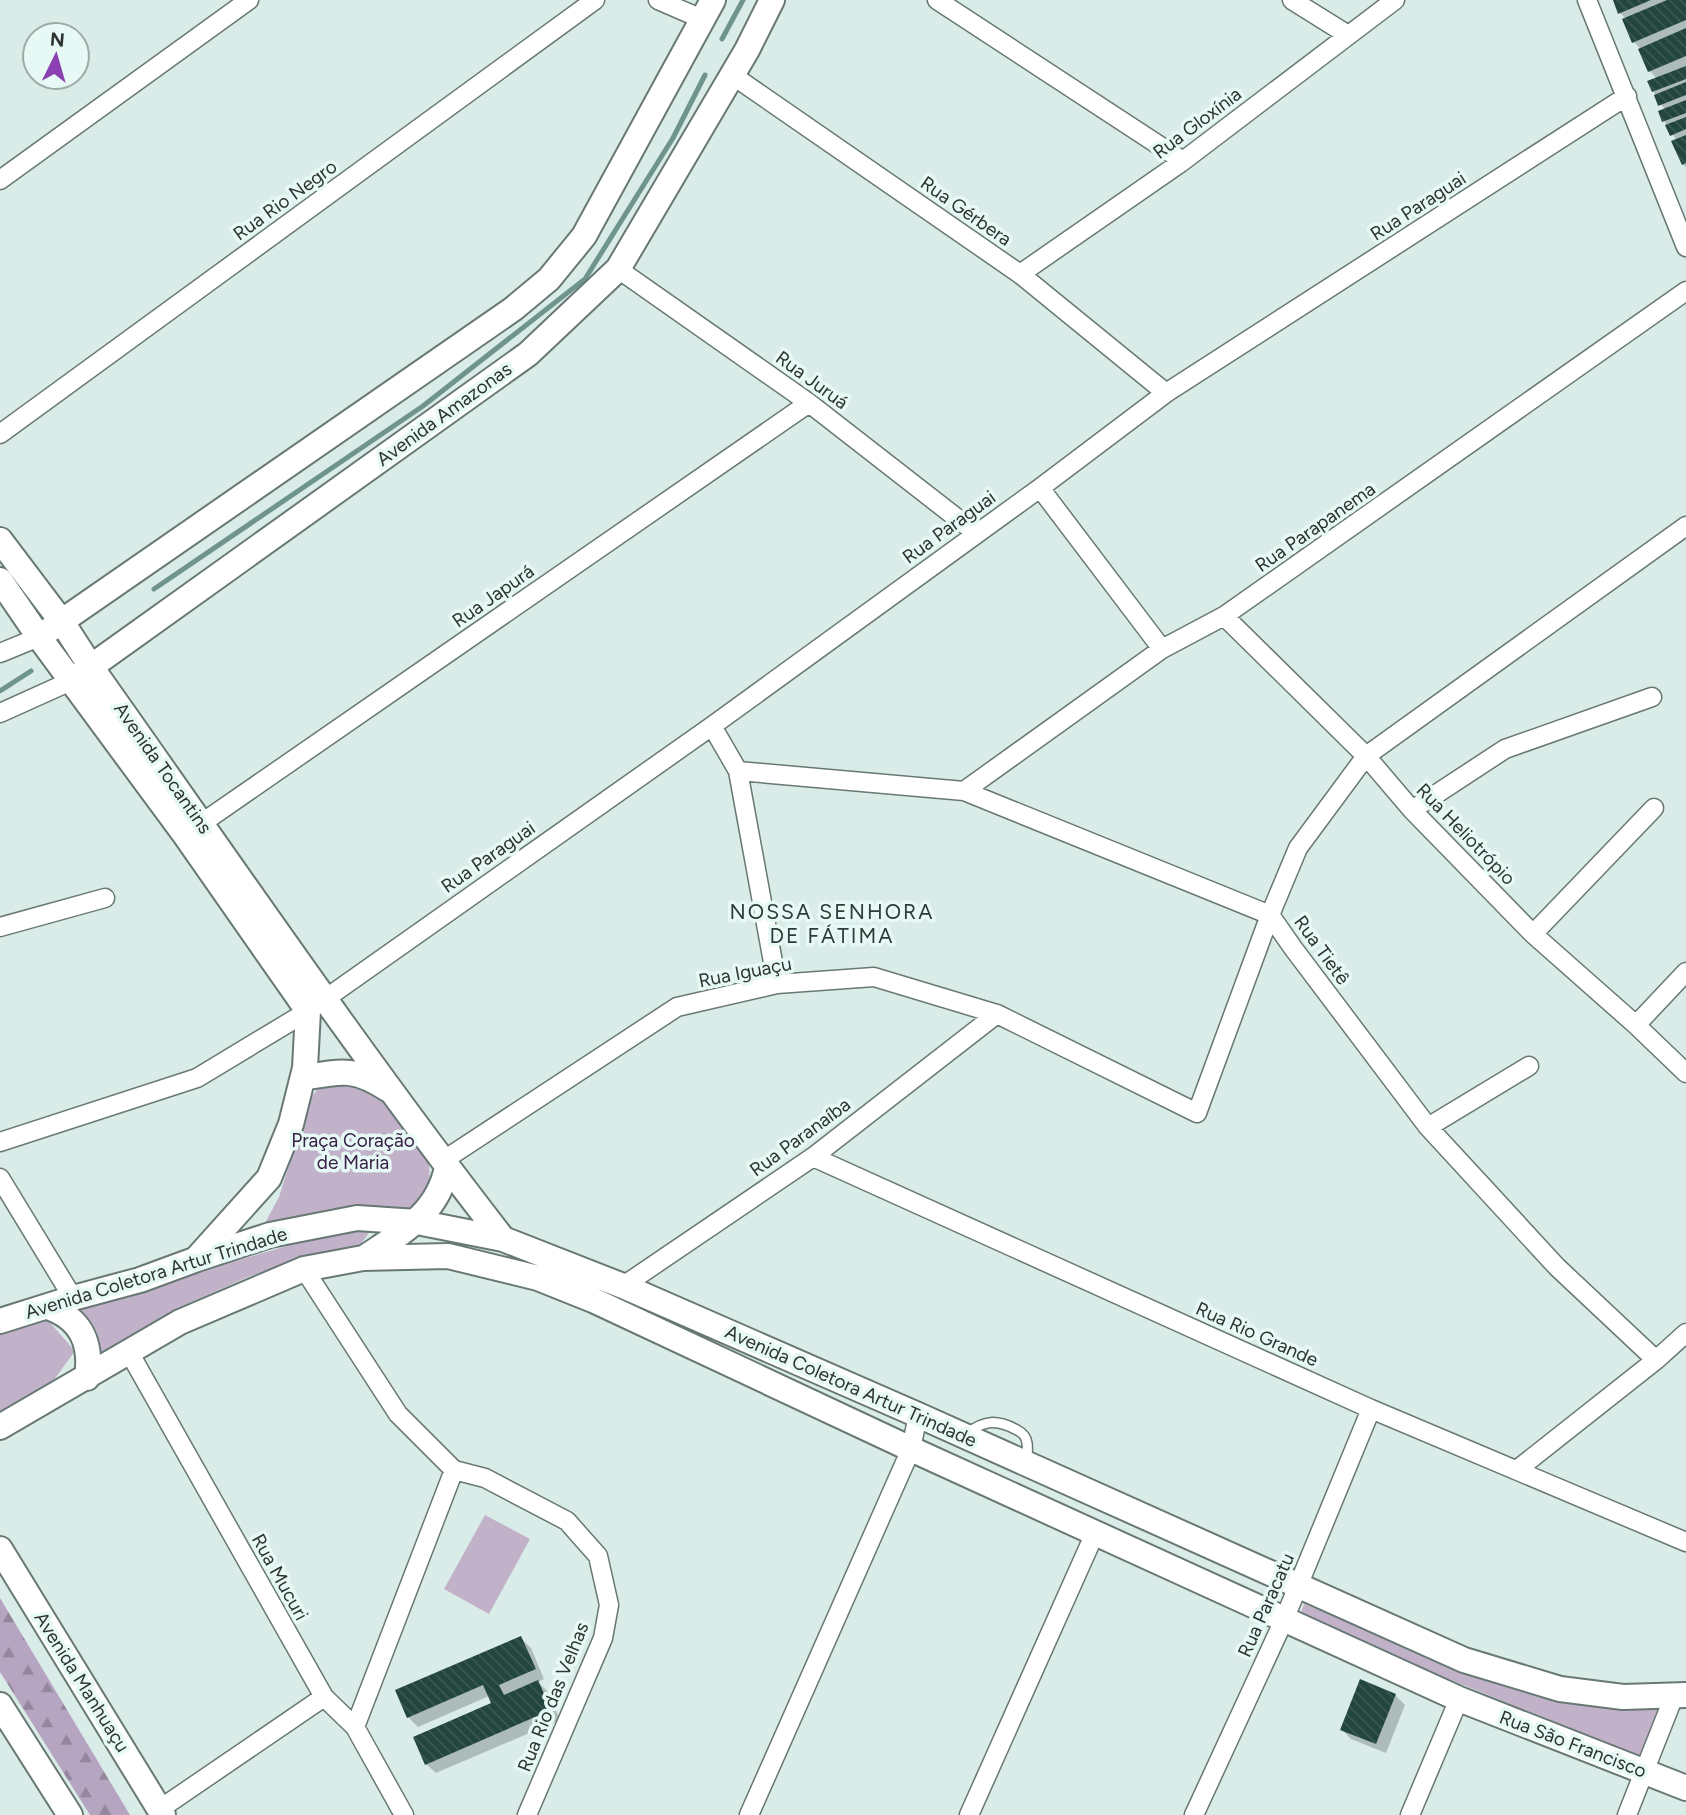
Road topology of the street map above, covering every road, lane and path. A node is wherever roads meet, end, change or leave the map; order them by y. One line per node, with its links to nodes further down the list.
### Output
1 (249, 0): 14 (street)
2 (595, 0): 21 (street, Rua Rio Negro)
3 (658, 0): 9 (street)
4 (772, 0): 11 (street, Avenida Amazonas)
5 (937, 0): 13 (street)
6 (1292, 0): 10 (street)
7 (1395, 0): 10 (street, Rua Gloxínia)
8 (1587, 0): 12 (street)
9 (707, 9): 28 (street)
10 (1348, 36): 13 (street, Rua Gloxínia)
11 (732, 75): 16 (street, Avenida Amazonas); 17 (street, Rua Gérbera)
12 (1627, 96): 15 (street); 19 (street, Rua Paraguai)
13 (1183, 161): 17 (street, Rua Gloxínia)
14 (0, 180)
15 (1686, 247)
16 (618, 269): 20 (street, Rua Juruá); 32 (street, Avenida Amazonas)
17 (1020, 274): 19 (street, Rua Gérbera)
18 (1686, 290): 27 (street, Rua Parapanema)
19 (1167, 393): 22 (street, Rua Paraguai)
20 (809, 403): 24 (street, Rua Juruá); 41 (street, Rua Japurá)
21 (0, 434)
22 (1041, 488): 24 (street, Rua Paraguai); 30 (street)
23 (1686, 526): 36 (street)
24 (976, 533): 35 (street, Rua Paraguai)
25 (0, 540): 28 (street, Avenida Tocantins)
26 (0, 580): 29 (street, Avenida Tocantins)
27 (1224, 616): 30 (street, Rua Parapanema); 36 (street, Rua Heliotrópio)
28 (62, 622): 29 (street); 32 (street, Avenida Tocantins)
29 (39, 637): 31 (street); 32 (street, Avenida Tocantins)
30 (1162, 649): 38 (street, Rua Parapanema)
31 (0, 653)
32 (81, 674): 34 (street, Avenida Amazonas); 41 (street, Avenida Tocantins); 48 (street, Avenida Tocantins)
33 (1652, 697): 40 (street)
34 (0, 713)
35 (712, 726): 37 (street); 48 (street, Rua Paraguai)
36 (1367, 756): 40 (street, Rua Heliotrópio); 43 (street)
37 (738, 771): 38 (street, Rua Tietê); 47 (street)
38 (964, 791): 43 (street, Rua Tietê)
39 (1654, 808): 45 (street)
40 (1412, 810): 45 (street, Rua Heliotrópio)
41 (202, 823): 48 (street, Avenida Tocantins)
42 (105, 898): 44 (street)
43 (1270, 915): 49 (street, Rua Iguaçu); 55 (street, Rua Tietê)
44 (0, 927)
45 (1533, 934): 50 (street, Rua Heliotrópio)
46 (1686, 972): 50 (street)
47 (777, 984): 49 (street, Rua Iguaçu); 58 (street, Rua Iguaçu)
48 (317, 1004): 53 (street); 54 (street); 56 (street, Rua Paraguai)
49 (997, 1014): 57 (street, Rua Paranaíba)
50 (1636, 1025): 52 (street, Rua Heliotrópio)
51 (1529, 1066): 55 (street)
52 (1686, 1073)
53 (303, 1078): 54 (street); 63 (street)
54 (395, 1095): 58 (street)
55 (1428, 1127): 71 (street, Rua Tietê)
56 (0, 1142)
57 (813, 1157): 65 (street, Rua Paranaíba); 73 (street, Rua Rio Grande)
58 (446, 1163): 60 (street); 61 (street)
59 (0, 1178): 66 (street)
60 (417, 1222): 61 (street, Avenida Coletora Artur Trindade); 62 (street); 63 (street, Avenida Coletora Artur Trindade)
61 (503, 1239): 65 (street, Avenida Coletora Artur Trindade)
62 (363, 1258): 64 (street, Avenida Coletora Artur Trindade); 76 (street, Avenida Coletora Artur Trindade)
63 (197, 1259): 66 (street, Avenida Coletora Artur Trindade)
64 (304, 1269): 70 (street, Avenida Coletora Artur Trindade); 78 (street, Rua Rio das Velhas)
65 (623, 1286): 74 (street, Avenida Coletora Artur Trindade)
66 (73, 1298): 67 (street, Avenida Coletora Artur Trindade)
67 (48, 1307): 68 (street, Avenida Coletora Artur Trindade); 72 (street)
68 (0, 1321)
69 (1686, 1333): 71 (street)
70 (129, 1352): 72 (street, Avenida Coletora Artur Trindade); 85 (street, Rua Mucuri)
71 (1656, 1360): 77 (street)
72 (87, 1378): 75 (street, Avenida Coletora Artur Trindade)
73 (1371, 1409): 77 (street, Rua Rio Grande); 82 (street, Rua Paracatu)
74 (918, 1415): 76 (street); 82 (street, Avenida Coletora Artur Trindade)
75 (0, 1427)
76 (911, 1449): 79 (street, Avenida Coletora Artur Trindade); 95 (street)
77 (1518, 1469): 80 (street, Rua Rio Grande)
78 (454, 1470): 88 (street); 94 (street, Rua Rio das Velhas)
79 (1095, 1533): 83 (street, Avenida Coletora Artur Trindade); 96 (street)
80 (1686, 1542)
81 (0, 1549): 91 (street, Avenida Manhuaçu)
82 (1298, 1587): 83 (street, Rua Paracatu); 84 (street, Avenida Coletora Artur Trindade)
83 (1284, 1619): 86 (street, Avenida Coletora Artur Trindade); 97 (street, Rua Paracatu)
84 (1680, 1695): 89 (street)
85 (324, 1698): 88 (street, Rua Mucuri); 91 (street)
86 (1459, 1699): 89 (street, Rua São Francisco); 98 (street)
87 (0, 1705): 92 (street)
88 (355, 1727): 93 (street, Rua Mucuri)
89 (1646, 1772): 90 (street, Rua São Francisco); 99 (street)
90 (1686, 1788)
91 (162, 1812)
92 (67, 1814)
93 (404, 1815)
94 (527, 1815)
95 (749, 1815)
96 (969, 1815)
97 (1194, 1815)
98 (1410, 1815)
99 (1627, 1815)

